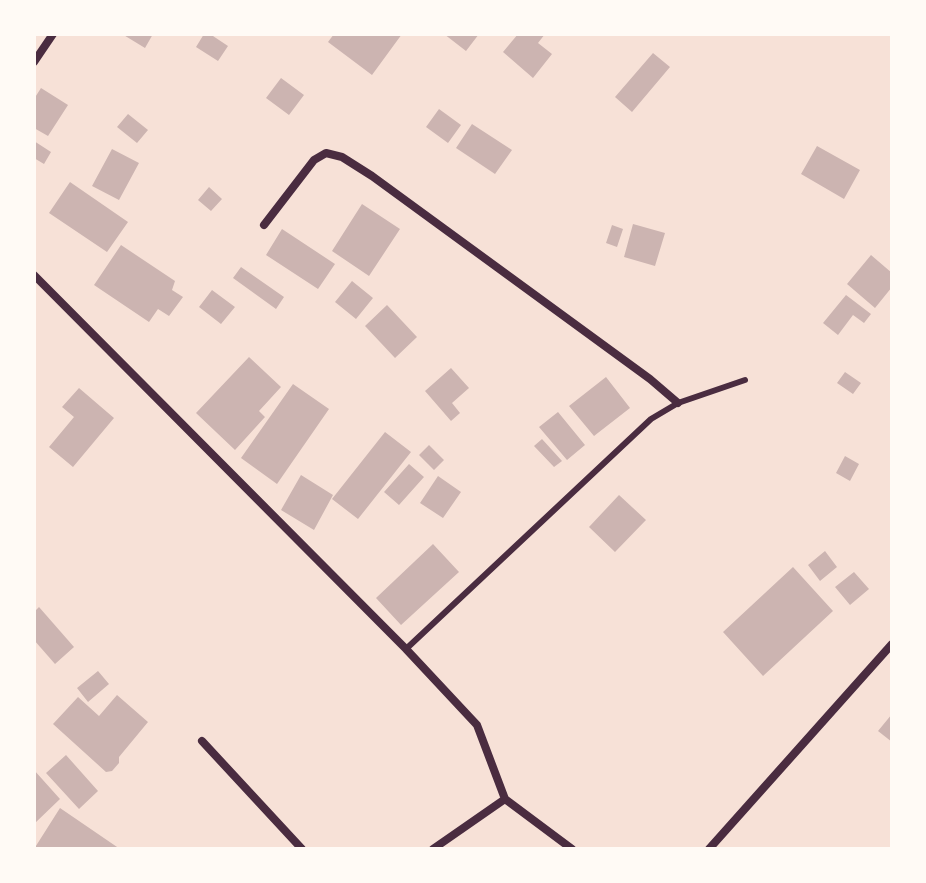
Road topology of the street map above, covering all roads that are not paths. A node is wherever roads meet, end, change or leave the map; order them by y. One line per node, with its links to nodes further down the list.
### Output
1 (53, 34): 2 (street)
2 (34, 62)
3 (264, 225): 6 (street)
4 (34, 275): 8 (street)
5 (745, 380): 6 (lane)
6 (678, 403): 8 (lane)
7 (892, 644): 14 (street)
8 (406, 649): 10 (street)
9 (202, 741): 11 (street)
10 (505, 799): 12 (street); 13 (street)
11 (302, 849)
12 (433, 849)
13 (572, 849)
14 (709, 849)

